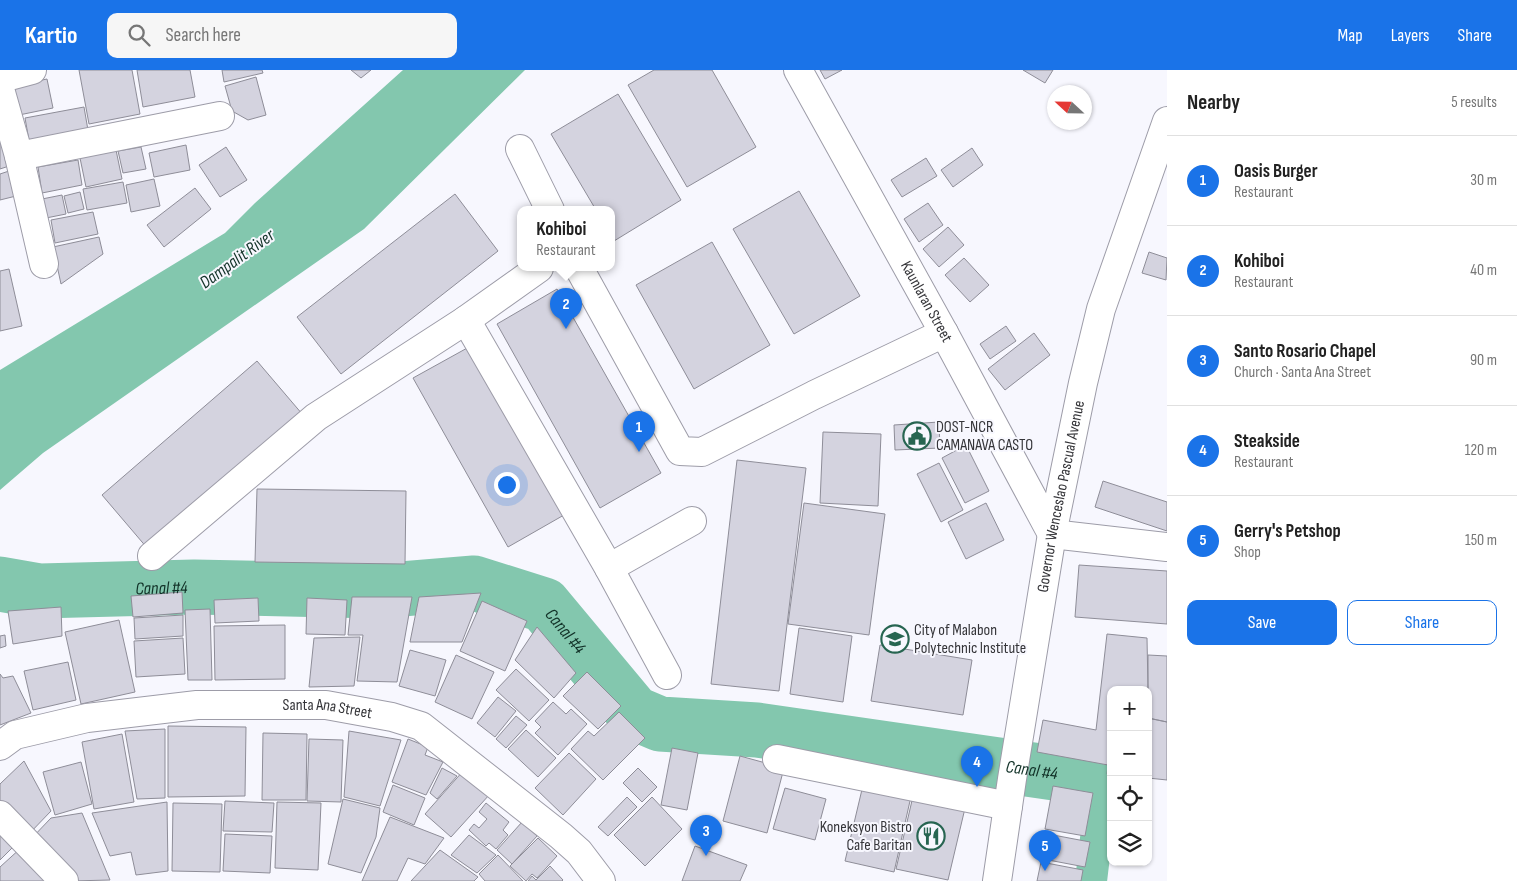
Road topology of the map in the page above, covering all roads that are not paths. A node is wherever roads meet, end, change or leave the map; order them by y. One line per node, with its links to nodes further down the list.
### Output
1 (32, 70): 3 (street)
2 (798, 70): 14 (street, Kaunlaran Street)
3 (0, 82)
4 (0, 90): 8 (street)
5 (220, 116): 8 (street)
6 (1167, 121): 16 (street, Governor Wenceslao Pascual Avenue)
7 (520, 149): 9 (street)
8 (19, 156): 10 (street)
9 (548, 206)
10 (44, 264)
11 (535, 271): 13 (street)
12 (581, 271): 14 (street)
13 (466, 320): 18 (street); 19 (street)
14 (944, 333): 16 (street, Kaunlaran Street)
15 (692, 521): 19 (street)
16 (1052, 534): 17 (street); 23 (street, Governor Wenceslao Pascual Avenue)
17 (1167, 547)
18 (152, 556)
19 (609, 568): 20 (street)
20 (667, 675)
21 (0, 746): 26 (street, Santa Ana Street)
22 (778, 759): 23 (street)
23 (1008, 806): 27 (street, Governor Wenceslao Pascual Avenue)
24 (0, 815): 25 (street)
25 (64, 881)
26 (601, 881)
27 (997, 881)

